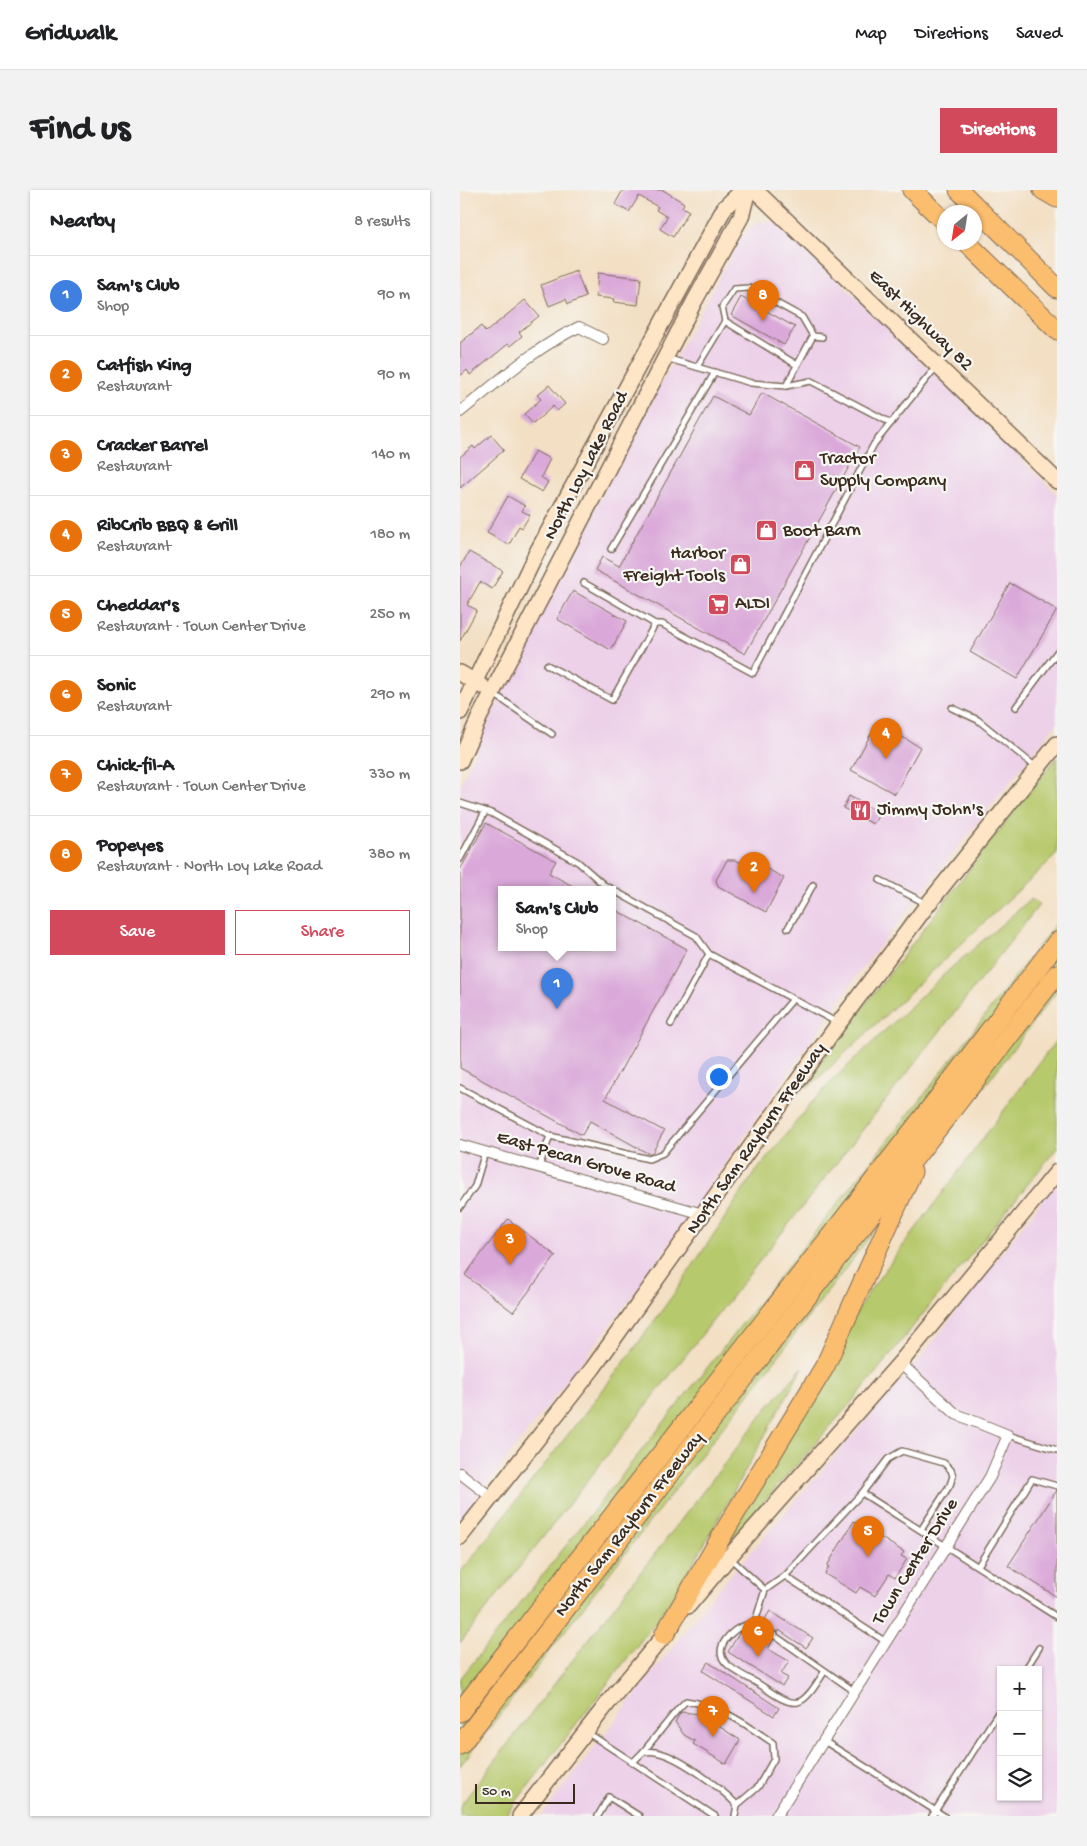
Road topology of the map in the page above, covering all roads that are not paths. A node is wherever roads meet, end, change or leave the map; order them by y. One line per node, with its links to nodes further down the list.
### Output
1 (743, 190): 31 (main road, North Loy Lake Road)
2 (748, 190): 16 (main road, North Loy Lake Road)
3 (755, 190): 18 (main road, East Highway 82)
4 (912, 190): 8 (highway)
5 (958, 190): 10 (highway)
6 (1043, 190): 7 (highway)
7 (1057, 198)
8 (937, 214)
9 (974, 250): 12 (highway)
10 (1057, 288)
11 (725, 321): 13 (lane); 17 (lane); 19 (lane)
12 (1057, 330)
13 (812, 336): 14 (lane); 17 (lane)
14 (822, 337)
15 (602, 339): 22 (street)
16 (665, 358): 19 (lane); 32 (main road, North Loy Lake Road)
17 (797, 365): 21 (lane)
18 (938, 365): 23 (lane); 24 (main road, East Highway 82)
19 (697, 367): 20 (lane)
20 (715, 372): 21 (lane); 25 (lane)
21 (786, 386): 23 (lane)
22 (460, 412)
23 (891, 423): 27 (lane)
24 (1057, 481)
25 (611, 549)
26 (584, 583): 27 (lane)
27 (655, 624): 29 (lane)
28 (1057, 652): 33 (lane)
29 (547, 665)
30 (460, 673): 31 (main road)
31 (475, 682): 32 (main road); 35 (main road, North Loy Lake Road)
32 (492, 692): 36 (lane); 38 (main road, North Loy Lake Road)
33 (1016, 707)
34 (952, 708): 39 (lane)
35 (460, 712)
36 (552, 734)
37 (1057, 744): 39 (main road, North Sam Rayburn Freeway)
38 (460, 761)
39 (1037, 768): 47 (main road, North Sam Rayburn Freeway)
40 (460, 803): 41 (lane)
41 (485, 812): 42 (lane); 45 (lane)
42 (460, 859)
43 (880, 880): 47 (lane)
44 (813, 885): 48 (lane)
45 (604, 886)
46 (616, 893): 50 (lane)
47 (928, 904): 54 (main road, North Sam Rayburn Freeway)
48 (788, 928)
49 (1057, 942): 87 (highway, North Sam Rayburn Freeway)
50 (710, 954): 52 (lane); 53 (lane)
51 (1057, 974): 57 (highway, North Sam Rayburn Freeway)
52 (793, 999): 54 (lane); 56 (lane)
53 (671, 1024)
54 (839, 1024): 63 (main road, North Sam Rayburn Freeway)
55 (460, 1088): 56 (lane)
56 (550, 1136): 60 (lane)
57 (925, 1144): 80 (highway); 90 (highway, North Sam Rayburn Freeway)
58 (460, 1145): 59 (street, East Pecan Grove Road)
59 (485, 1152): 60 (street, East Pecan Grove Road); 62 (lane)
60 (540, 1167): 63 (street, East Pecan Grove Road)
61 (1057, 1172): 64 (main road)
62 (460, 1207)
63 (702, 1214): 70 (main road, North Sam Rayburn Freeway)
64 (900, 1363): 65 (street); 74 (main road)
65 (1008, 1435): 66 (lane); 73 (street, Town Center Drive)
66 (1057, 1450)
67 (460, 1474): 70 (street)
68 (1057, 1486): 75 (lane)
69 (862, 1493): 71 (lane); 71 (lane); 76 (lane)
70 (491, 1497): 72 (main road, North Sam Rayburn Freeway)
71 (921, 1530): 73 (lane)
72 (460, 1537)
73 (947, 1546): 75 (lane); 81 (street, Town Center Drive)
74 (729, 1557): 77 (lane); 80 (main road)
75 (978, 1566): 78 (lane)
76 (785, 1576): 77 (lane); 81 (lane)
77 (765, 1590): 79 (lane)
78 (1057, 1617)
79 (755, 1622): 84 (lane); 84 (lane)
80 (664, 1635): 88 (main road)
81 (886, 1642): 85 (street, Town Center Drive)
82 (1039, 1648): 83 (lane)
83 (1028, 1666)
84 (825, 1670): 85 (lane)
85 (855, 1691): 89 (street, Town Center Drive)
86 (999, 1711): 94 (lane)
87 (460, 1712)
88 (585, 1731): 92 (lane); 95 (main road)
89 (824, 1741): 94 (lane); 100 (street, Town Center Drive)
90 (460, 1745)
91 (643, 1752): 92 (lane); 93 (lane); 93 (lane)
92 (634, 1762): 98 (lane)
93 (737, 1805): 99 (lane)
94 (934, 1814): 101 (lane)
95 (520, 1816)
96 (598, 1816): 97 (lane)
97 (639, 1816)
98 (715, 1816)
99 (735, 1816)
100 (776, 1816)
101 (944, 1816)

